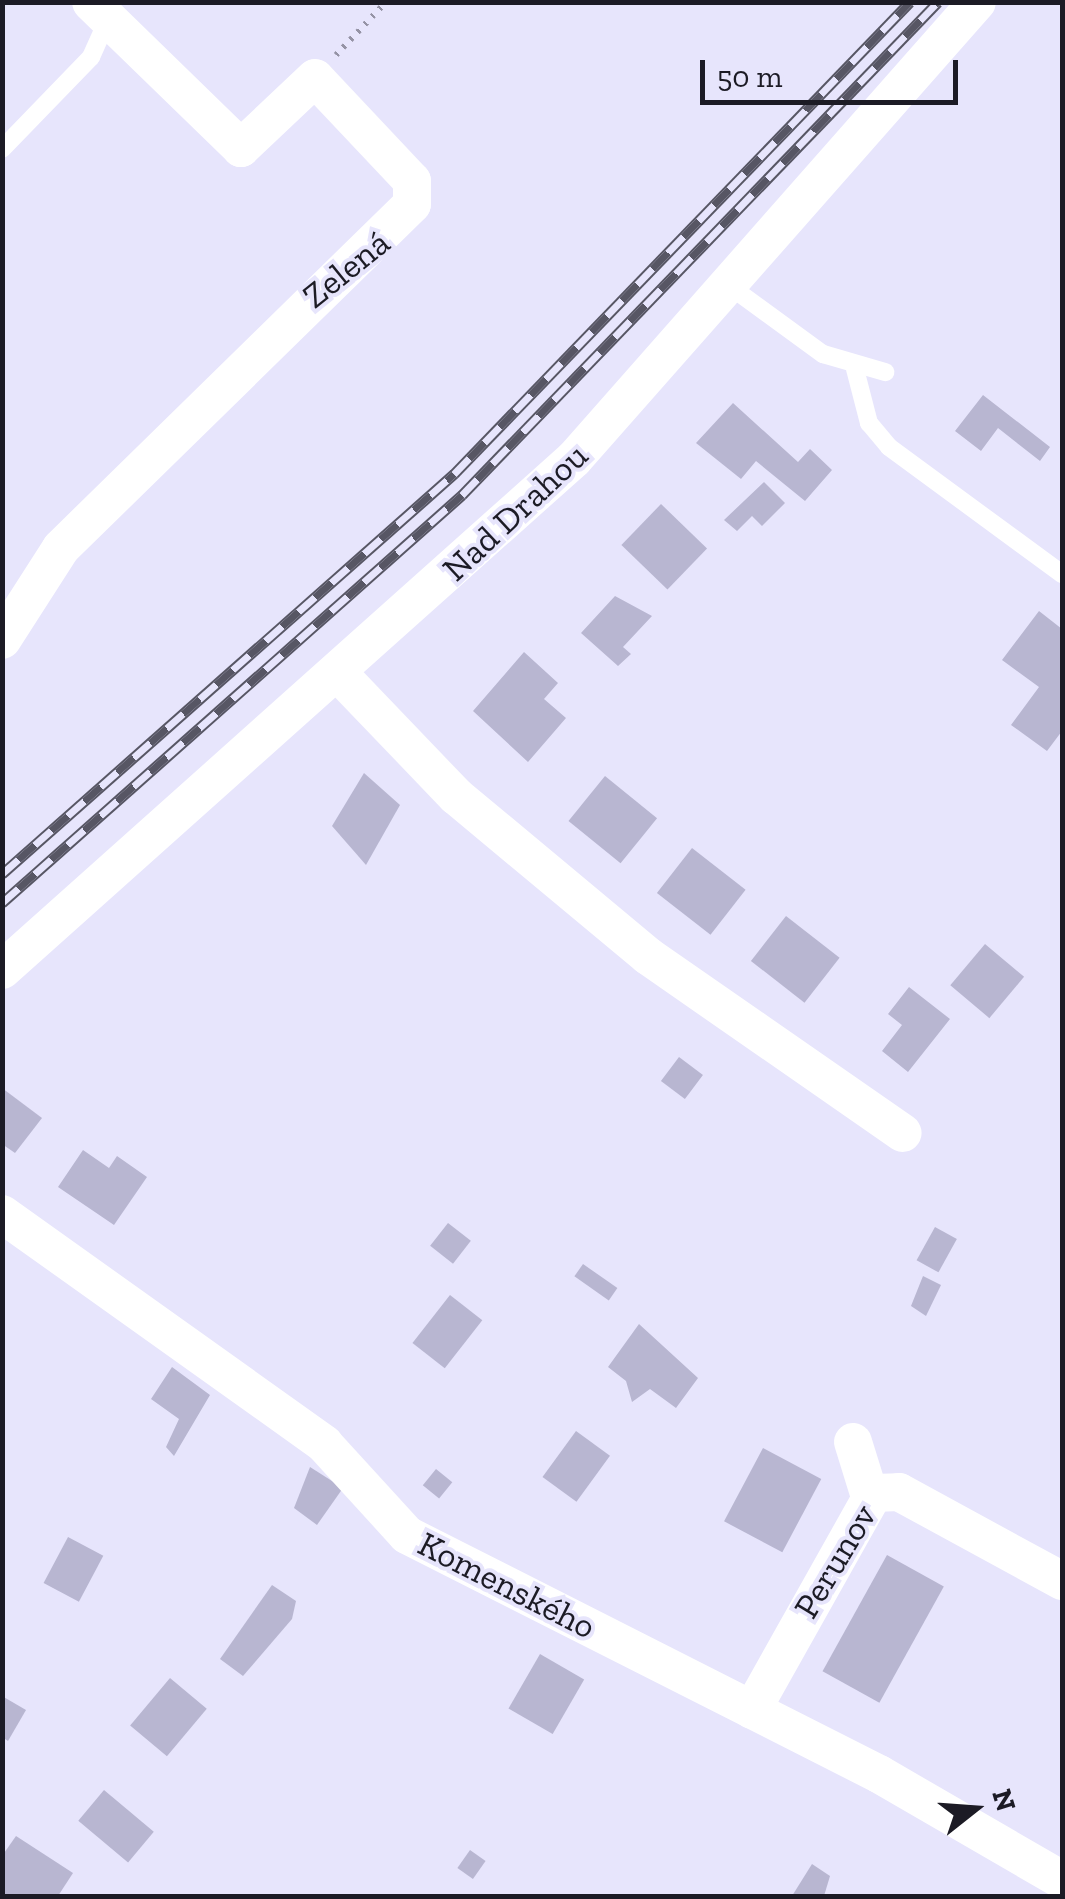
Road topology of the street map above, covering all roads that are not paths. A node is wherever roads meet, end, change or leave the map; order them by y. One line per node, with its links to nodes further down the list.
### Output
1 (977, 2): 4 (street, Nad Drahou)
2 (100, 11): 3 (lane); 8 (street, Zelená)
3 (2, 150)
4 (731, 286): 5 (lane); 9 (street, Nad Drahou)
5 (856, 369): 6 (lane); 7 (lane)
6 (885, 372)
7 (1062, 574)
8 (2, 640)
9 (340, 674): 10 (street, Nad Drahou); 11 (street)
10 (2, 970)
11 (904, 1133)
12 (2, 1214): 16 (street, Komenského)
13 (853, 1442): 14 (street)
14 (870, 1497): 15 (street, Perunov); 16 (street, Perunov)
15 (1062, 1581)
16 (752, 1710): 17 (street, Komenského)
17 (1062, 1880)

